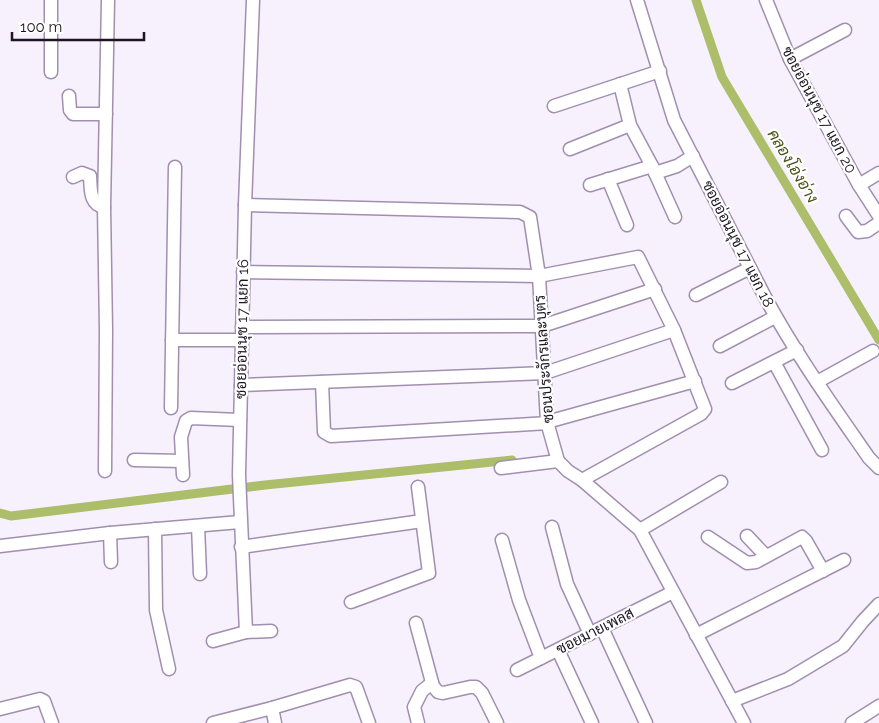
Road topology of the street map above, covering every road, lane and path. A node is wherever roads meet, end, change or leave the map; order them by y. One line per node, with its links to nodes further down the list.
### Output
1 (51, 0): 9 (street)
2 (108, 0): 13 (street)
3 (253, 0): 24 (street, ซอยอ่อนนุช 17 แยก 16)
4 (638, 0): 8 (street, ซอยอ่อนนุช 17 แยก 18)
5 (766, 0): 7 (street, ซอยอ่อนนุช 17 แยก 20)
6 (845, 30): 7 (street)
7 (790, 59): 23 (street, ซอยอ่อนนุช 17 แยก 20)
8 (660, 71): 10 (street); 16 (street, ซอยอ่อนนุช 17 แยก 18)
9 (52, 72)
10 (620, 84): 12 (street); 14 (street)
11 (69, 96): 13 (street)
12 (554, 106)
13 (106, 114): 25 (street)
14 (630, 125): 15 (street); 18 (street)
15 (570, 149)
16 (693, 156): 18 (street); 31 (street, ซอยอ่อนนุช 17 แยก 18)
17 (175, 167): 40 (street)
18 (654, 170): 21 (street); 28 (street)
19 (879, 173): 23 (street)
20 (73, 177): 25 (street)
21 (608, 179): 22 (street); 30 (street)
22 (590, 185)
23 (859, 185): 27 (street, ซอยอ่อนนุช 17 แยก 20)
24 (245, 205): 32 (street, ซอยอ่อนนุช 17 แยก 16); 33 (street, ซอนประจักรและบุตร)
25 (104, 207): 61 (street)
26 (846, 216): 29 (street)
27 (879, 216)
28 (675, 218)
29 (879, 223)
30 (626, 224)
31 (750, 268): 35 (street); 36 (street, ซอยอ่อนนุช 17 แยก 18)
32 (243, 272): 33 (street); 38 (street, ซอยอ่อนนุช 17 แยก 16)
33 (539, 276): 34 (street); 37 (street, ซอนประจักรและบุตร)
34 (655, 289): 37 (street); 39 (street)
35 (696, 295)
36 (776, 317): 42 (street); 43 (street, ซอยอ่อนนุช 17 แยก 18)
37 (542, 326): 38 (street); 46 (street, ซอนประจักรและบุตร)
38 (242, 327): 41 (street, ซอยอ่อนนุช 17 แยก 16)
39 (674, 330): 46 (street); 47 (street)
40 (172, 340): 41 (street); 52 (street)
41 (242, 340): 51 (street, ซอยอ่อนนุช 17 แยก 16)
42 (720, 346)
43 (797, 350): 45 (street); 49 (street, ซอยอ่อนนุช 17 แยก 18)
44 (873, 351): 49 (street)
45 (774, 362): 50 (street); 55 (street)
46 (545, 374): 48 (street); 54 (street, ซอนประจักรและบุตร)
47 (695, 381): 54 (street); 63 (street)
48 (322, 382): 51 (street); 54 (street)
49 (818, 382): 60 (street, ซอยอ่อนนุช 17 แยก 18)
50 (732, 383)
51 (241, 385): 53 (street, ซอยอ่อนนุช 17 แยก 16)
52 (171, 408)
53 (240, 420): 57 (street); 67 (street, ซอยอ่อนนุช 17 แยก 16)
54 (548, 423): 58 (street, ซอนประจักรและบุตร)
55 (822, 450)
56 (134, 460): 57 (street)
57 (182, 461): 62 (street)
58 (558, 461): 59 (street); 63 (street)
59 (501, 468)
60 (879, 468)
61 (106, 470)
62 (183, 475)
63 (582, 480): 71 (street)
64 (721, 482): 71 (street)
65 (418, 487): 66 (street)
66 (422, 521): 77 (street); 84 (street)
67 (240, 522): 68 (street); 77 (street, ซอยอ่อนนุช 17 แยก 16)
68 (198, 526): 70 (street); 82 (street)
69 (552, 527): 88 (street)
70 (155, 529): 72 (street); 94 (street)
71 (640, 530): 83 (street)
72 (110, 533): 76 (street); 80 (street)
73 (747, 536): 78 (street)
74 (708, 537): 78 (street)
75 (502, 540): 93 (street)
76 (0, 546)
77 (241, 547): 89 (street, ซอยอ่อนนุช 17 แยก 16)
78 (766, 556): 81 (street)
79 (844, 560): 81 (street)
80 (111, 562)
81 (823, 571): 90 (street)
82 (200, 574)
83 (673, 592): 88 (street, ซอยมายเพลส); 90 (street)
84 (351, 602)
85 (879, 604): 97 (street)
86 (416, 624): 96 (street)
87 (271, 631): 89 (street)
88 (596, 631): 92 (street, ซอยมายเพลส); 108 (street)
89 (246, 632): 91 (street)
90 (696, 635): 97 (street)
91 (213, 641)
92 (558, 650): 93 (street, ซอยมายเพลส); 107 (street)
93 (541, 658): 95 (street, ซอยมายเพลส)
94 (169, 669)
95 (517, 670)
96 (432, 683): 105 (street); 106 (street)
97 (732, 701): 109 (street)
98 (879, 706): 110 (street)
99 (272, 708): 102 (street); 103 (street); 104 (street)
100 (0, 709): 101 (street)
101 (52, 723)
102 (213, 723)
103 (275, 723)
104 (369, 723)
105 (418, 723)
106 (497, 723)
107 (592, 723)
108 (646, 723)
109 (744, 723)
110 (852, 723)

